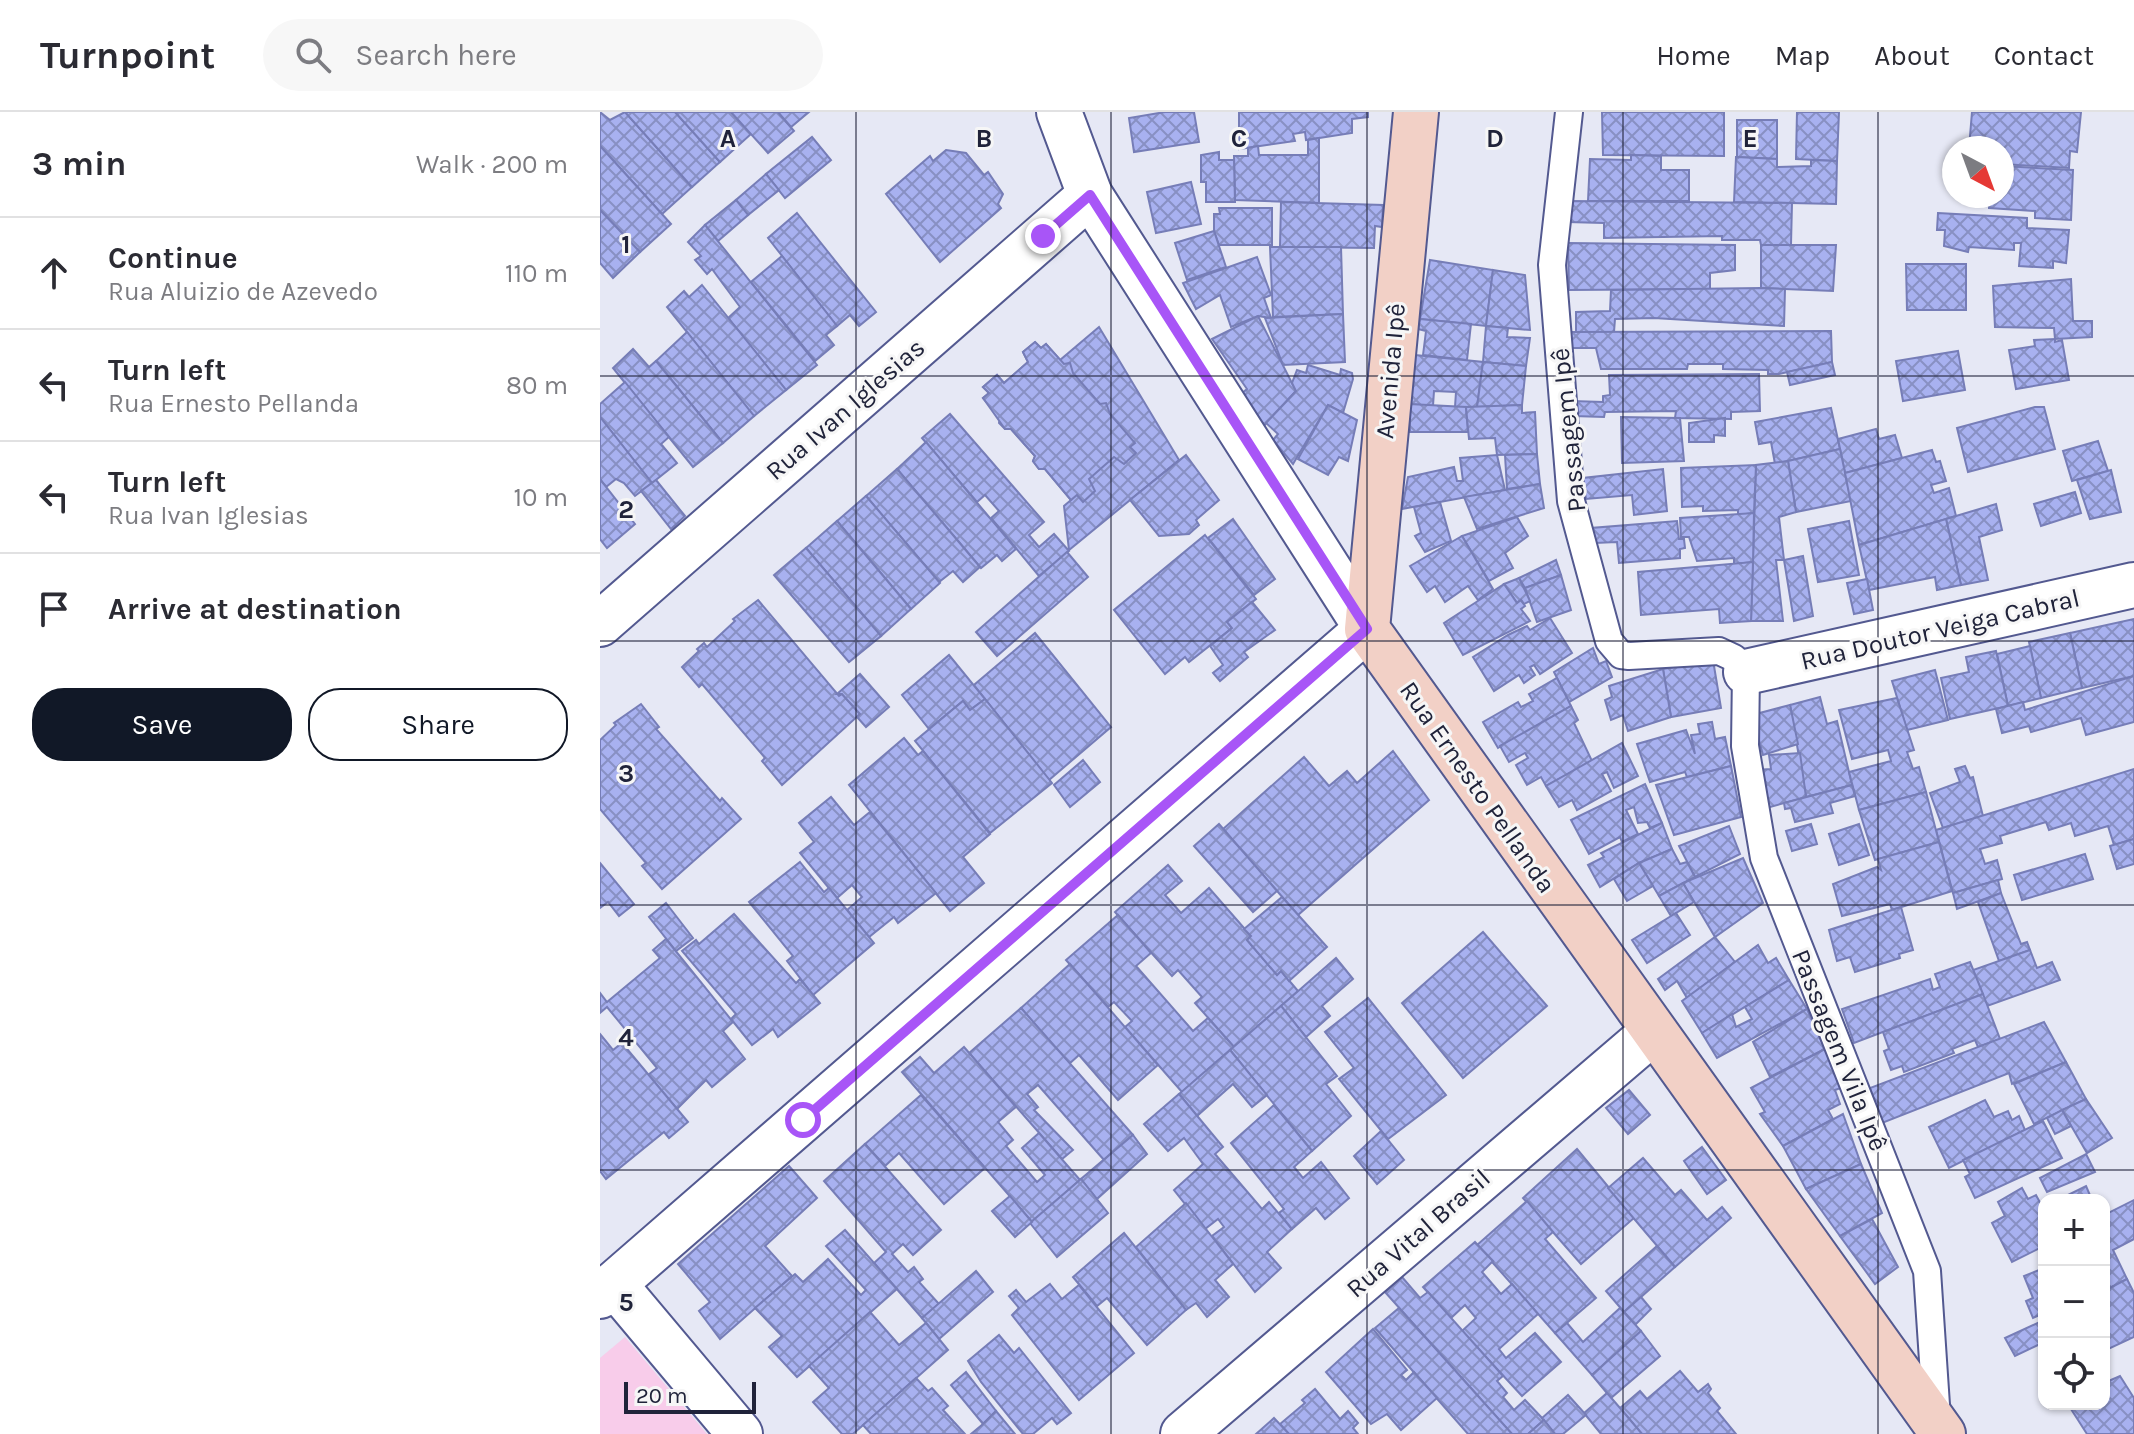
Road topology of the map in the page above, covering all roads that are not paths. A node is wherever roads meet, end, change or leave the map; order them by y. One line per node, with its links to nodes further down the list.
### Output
1 (1059, 112): 4 (street, Rua Ernesto Pellanda)
2 (1416, 112): 7 (main road, Avenida Ipê)
3 (1569, 112): 8 (lane, Passagem Ipê)
4 (1090, 195): 6 (street, Rua Ivan Iglesias); 7 (street, Rua Ernesto Pellanda)
5 (2134, 585): 8 (street, Rua Doutor Veiga Cabral)
6 (600, 624)
7 (1367, 629): 9 (main road, Rua Ernesto Pellanda); 10 (street)
8 (1746, 672): 11 (lane, Passagem Vila Ipê)
9 (1653, 1032): 11 (main road, Rua Ernesto Pellanda); 13 (street, Rua Vital Brasil)
10 (607, 1290): 12 (street)
11 (1937, 1432)
12 (740, 1434)
13 (1183, 1434)

